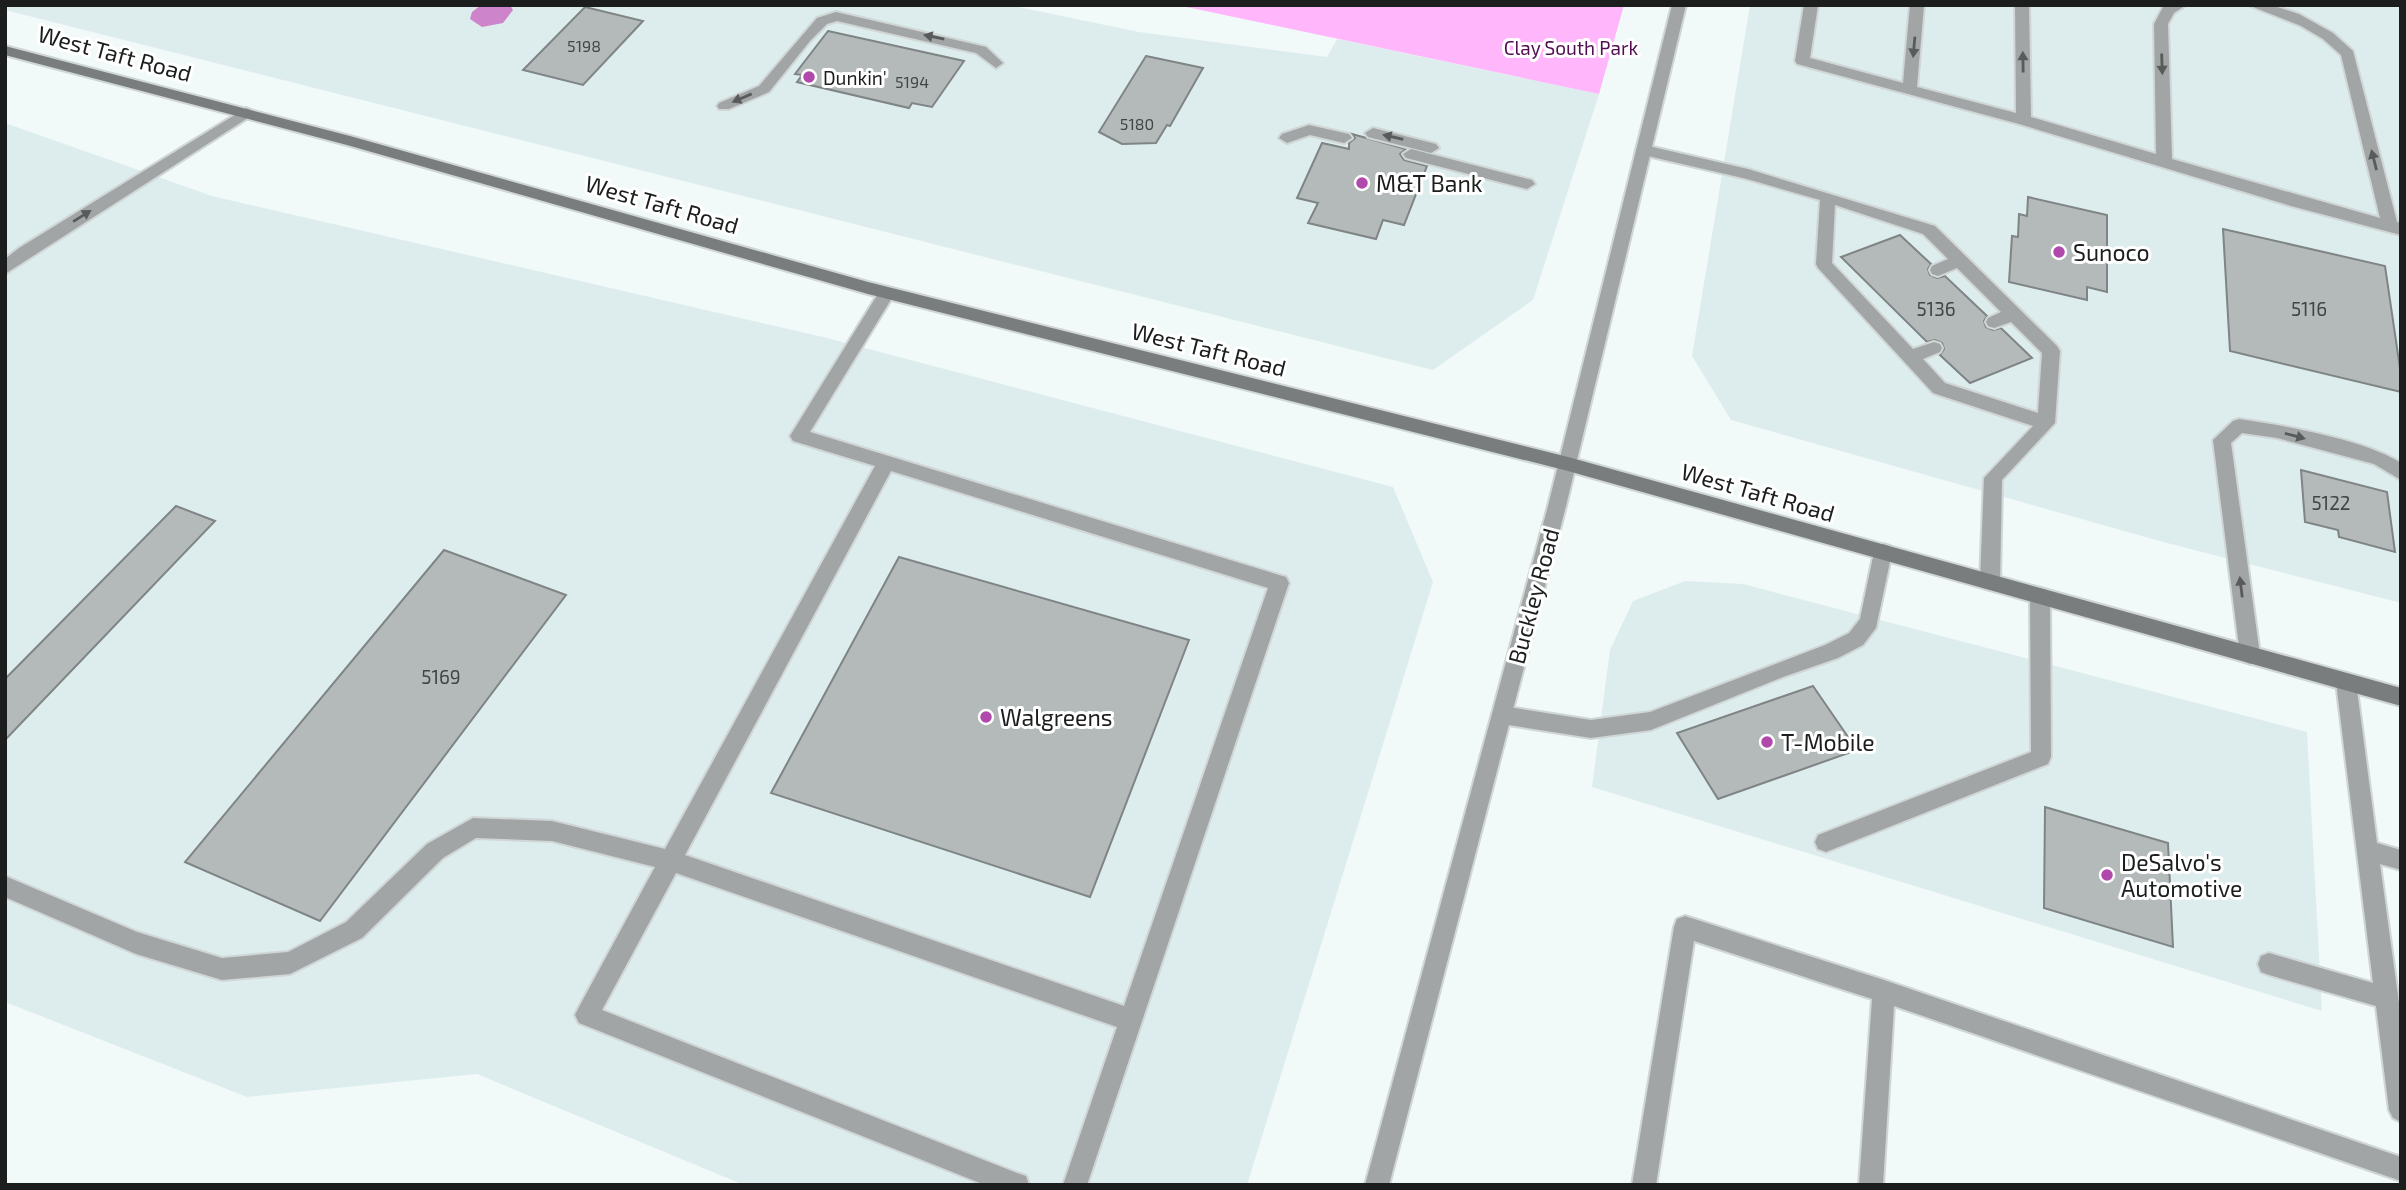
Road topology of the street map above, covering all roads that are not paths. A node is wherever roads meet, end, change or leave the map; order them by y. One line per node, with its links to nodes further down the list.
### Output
1 (1679, 5): 16 (street, Buckley Road)
2 (1811, 5): 9 (street)
3 (1917, 5): 9 (street, one-way to 9)
4 (2022, 5): 12 (street, one-way to 4)
5 (2179, 5): 18 (lane, one-way to 18)
6 (2255, 5): 22 (street, one-way to 6)
7 (5, 50): 11 (main road, West Taft Road)
8 (996, 63): 10 (street, one-way to 10)
9 (1910, 89): 12 (street)
10 (724, 106)
11 (246, 113): 24 (lane, one-way to 11); 28 (main road, West Taft Road)
12 (2024, 120): 18 (lane)
13 (1346, 132): 15 (street)
14 (1373, 133): 19 (street, one-way to 14)
15 (1287, 138)
16 (1644, 150): 21 (street); 37 (street, Buckley Road)
17 (1411, 154): 19 (street)
18 (2165, 162): 22 (lane)
19 (1453, 165): 20 (street)
20 (1527, 184)
21 (1828, 197): 25 (street); 30 (street)
22 (2395, 228)
23 (5, 246): 24 (street)
24 (24, 252): 26 (street)
25 (1960, 260): 27 (street); 31 (street)
26 (5, 268)
27 (1938, 270)
28 (887, 293): 36 (street); 37 (main road, West Taft Road)
29 (1879, 294): 30 (street)
30 (1859, 302): 34 (street)
31 (2013, 314): 32 (street); 35 (street)
32 (1994, 322)
33 (1934, 348): 34 (street)
34 (1910, 357): 35 (street)
35 (2046, 423): 40 (street)
36 (886, 463): 49 (street); 54 (street)
37 (1567, 464): 39 (main road, West Taft Road); 45 (street, Buckley Road)
38 (2401, 473): 42 (street, one-way to 38)
39 (1883, 552): 40 (main road, West Taft Road); 45 (street)
40 (1990, 582): 41 (main road, West Taft Road)
41 (2040, 596): 42 (main road, West Taft Road); 46 (street)
42 (2250, 655): 43 (main road, West Taft Road)
43 (2346, 682): 44 (main road, West Taft Road); 47 (street)
44 (2401, 697)
45 (1502, 715): 59 (street, Buckley Road)
46 (1826, 842)
47 (2368, 850): 48 (street); 53 (street)
48 (2401, 860)
49 (671, 861): 50 (street); 54 (street); 57 (street)
50 (5, 886)
51 (2269, 964): 53 (street)
52 (1884, 991): 56 (street); 60 (street); 61 (street)
53 (2387, 998): 55 (street)
54 (1130, 1020): 58 (street)
55 (2401, 1110)
56 (2401, 1169)
57 (1017, 1185)
58 (1075, 1185)
59 (1377, 1185)
60 (1644, 1185)
61 (1871, 1185)

